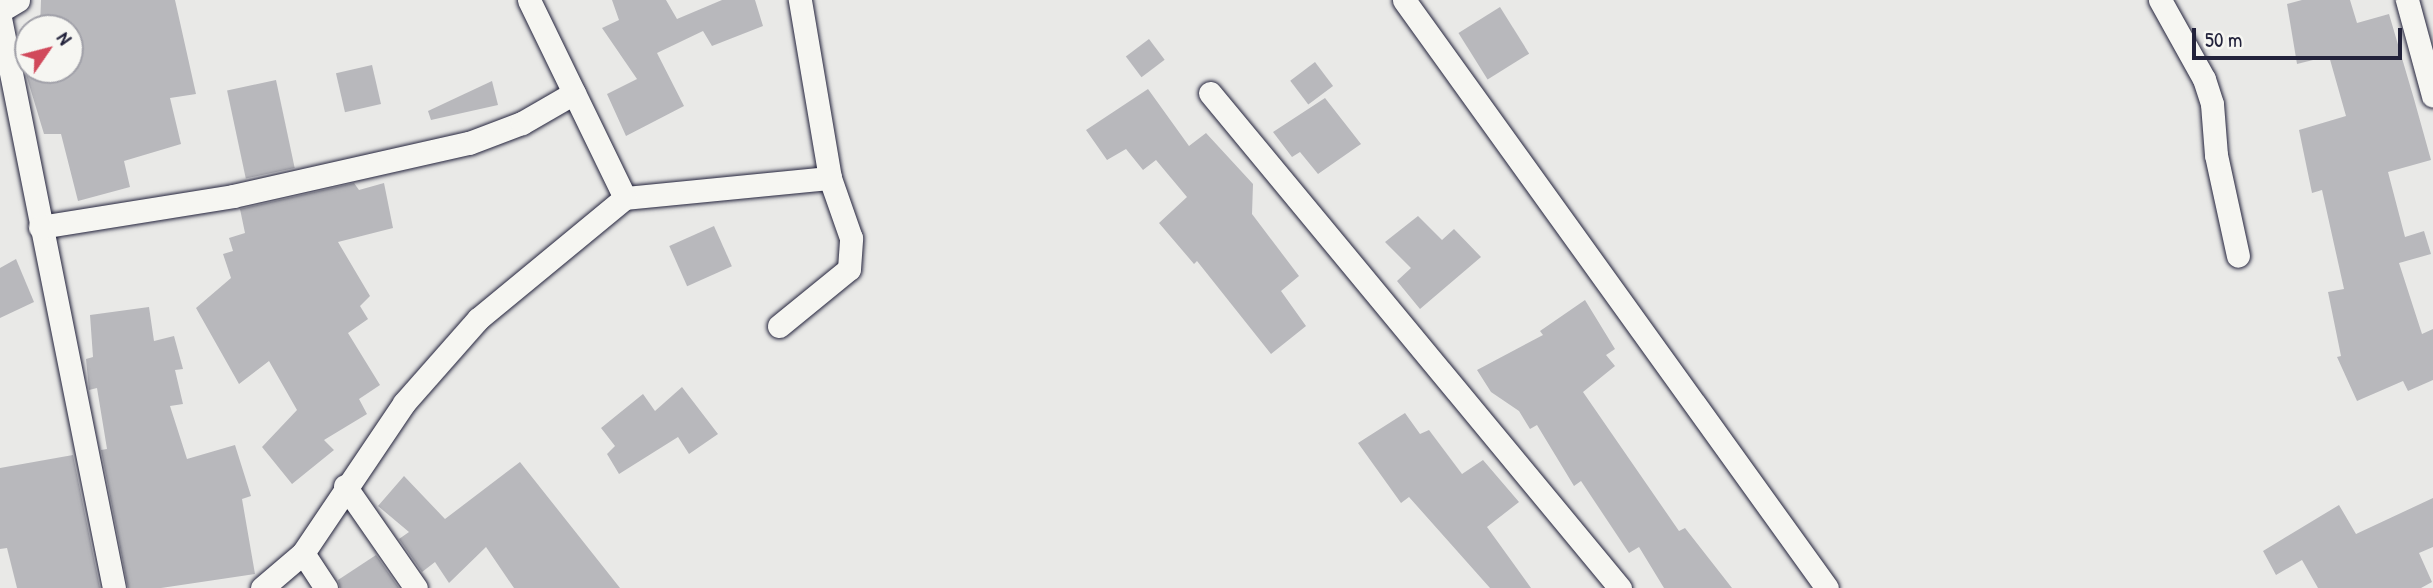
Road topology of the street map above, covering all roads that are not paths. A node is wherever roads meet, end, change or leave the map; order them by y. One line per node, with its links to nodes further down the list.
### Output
1 (18, 0): 7 (street)
2 (529, 0): 9 (street)
3 (800, 0): 12 (street)
4 (1404, 0): 24 (street)
5 (2160, 0): 15 (street)
6 (2407, 0): 11 (street)
7 (0, 11)
8 (0, 18): 14 (street)
9 (574, 93): 13 (street); 14 (street)
10 (1210, 93): 23 (street)
11 (2433, 96)
12 (830, 178): 13 (street); 16 (street)
13 (625, 198): 17 (street)
14 (40, 227): 19 (street)
15 (2238, 256)
16 (779, 326)
17 (345, 486): 18 (street); 22 (street)
18 (303, 552): 20 (street); 21 (street)
19 (114, 588)
20 (262, 588)
21 (326, 588)
22 (416, 588)
23 (1620, 588)
24 (1827, 588)

